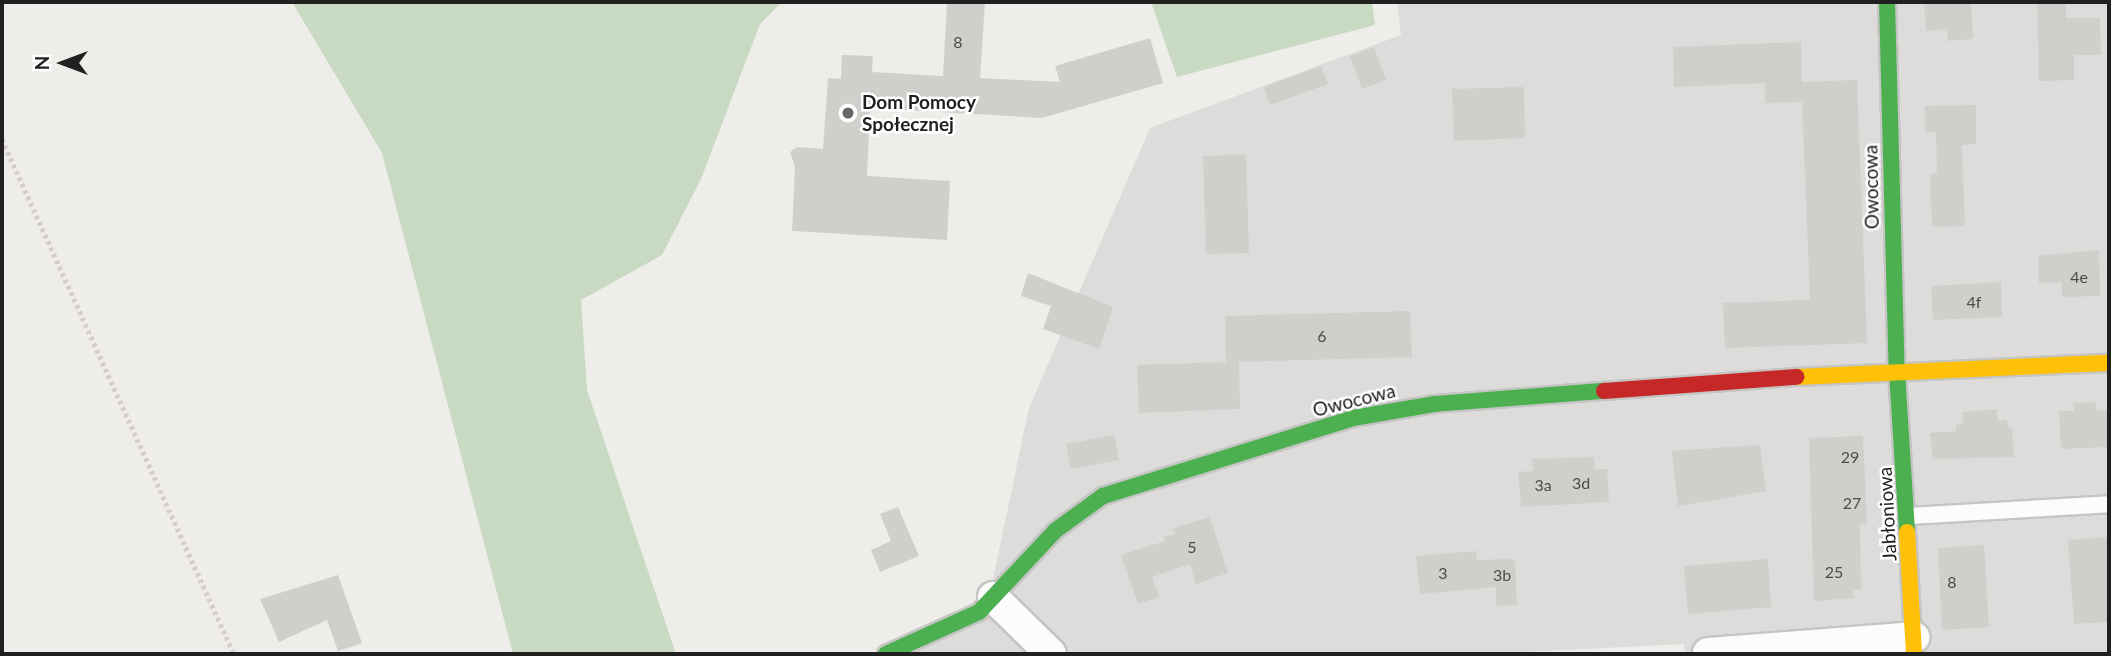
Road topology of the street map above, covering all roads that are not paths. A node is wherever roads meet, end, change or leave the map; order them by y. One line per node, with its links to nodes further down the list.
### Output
1 (1887, 2): 3 (street, Owocowa)
2 (2109, 363): 3 (street, Owocowa)
3 (1896, 372): 5 (street, Jabłoniowa); 6 (street, Owocowa)
4 (2109, 504): 5 (lane)
5 (1909, 516): 7 (street, Jabłoniowa)
6 (993, 597): 9 (street, Owocowa); 10 (street)
7 (1914, 646): 8 (street)
8 (1708, 653)
9 (886, 654)
10 (1051, 654)

